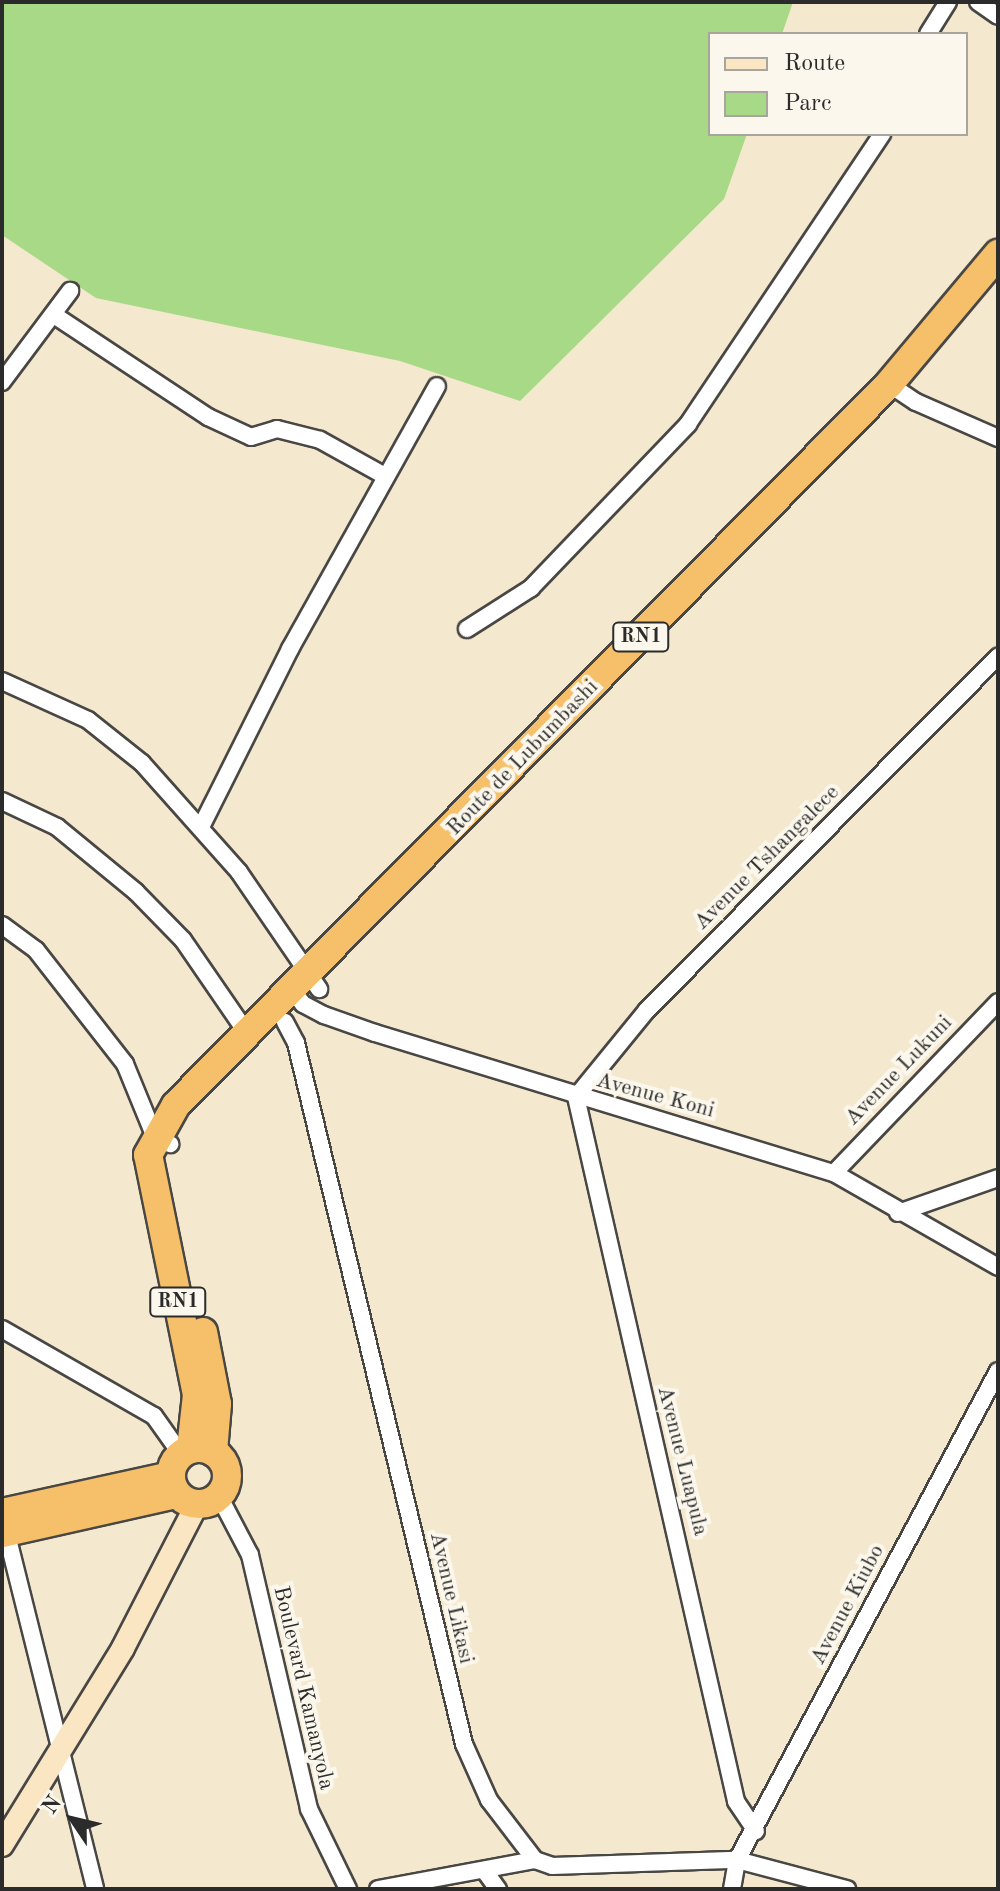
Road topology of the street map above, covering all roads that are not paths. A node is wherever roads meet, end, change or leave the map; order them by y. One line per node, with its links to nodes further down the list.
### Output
1 (948, 2): 4 (street)
2 (978, 2): 3 (street)
3 (998, 16)
4 (929, 32)
5 (881, 136): 15 (street)
6 (998, 254): 12 (highway, Route de Lubumbashi / RN1)
7 (998, 279): 12 (highway, Route de Lubumbashi / RN1)
8 (70, 291): 9 (street)
9 (54, 315): 10 (street); 14 (street)
10 (2, 382)
11 (437, 386): 14 (street)
12 (897, 389): 13 (street); 21 (highway, Route de Lubumbashi / RN1)
13 (998, 438)
14 (385, 476): 19 (street)
15 (467, 629)
16 (998, 657): 24 (street, Avenue Tshangalece)
17 (2, 681): 19 (street, Avenue Likasi)
18 (2, 801): 23 (street)
19 (202, 825): 21 (street, Avenue Likasi)
20 (2, 925): 25 (street)
21 (301, 997): 23 (highway, Route de Lubumbashi / RN1); 24 (street, Avenue Koni); 25 (highway, Route de Lubumbashi / RN1); 37 (street, Avenue Likasi)
22 (998, 1002): 26 (street, Avenue Lukuni)
23 (247, 1033): 25 (highway, Route de Lubumbashi / RN1)
24 (576, 1097): 26 (street, Avenue Koni); 35 (street, Avenue Luapula)
25 (160, 1149): 32 (highway, RN1)
26 (834, 1173): 28 (street, Avenue Koni)
27 (998, 1178): 28 (street)
28 (898, 1213): 29 (street, Avenue Koni)
29 (998, 1267)
30 (2, 1329): 32 (street, Boulevard Kamanyola)
31 (998, 1371): 35 (street, Avenue Kiubo)
32 (193, 1475): 33 (highway); 34 (main road); 41 (street, Boulevard Kamanyola)
33 (3, 1523): 34 (street)
34 (63, 1749): 36 (main road); 40 (street)
35 (756, 1831): 38 (street, Avenue Kiubo)
36 (2, 1845)
37 (535, 1860): 38 (street); 39 (street)
38 (737, 1860): 44 (street); 45 (street)
39 (484, 1870): 42 (street); 43 (street)
40 (95, 1889)
41 (348, 1889)
42 (378, 1889)
43 (498, 1889)
44 (732, 1889)
45 (847, 1889)

